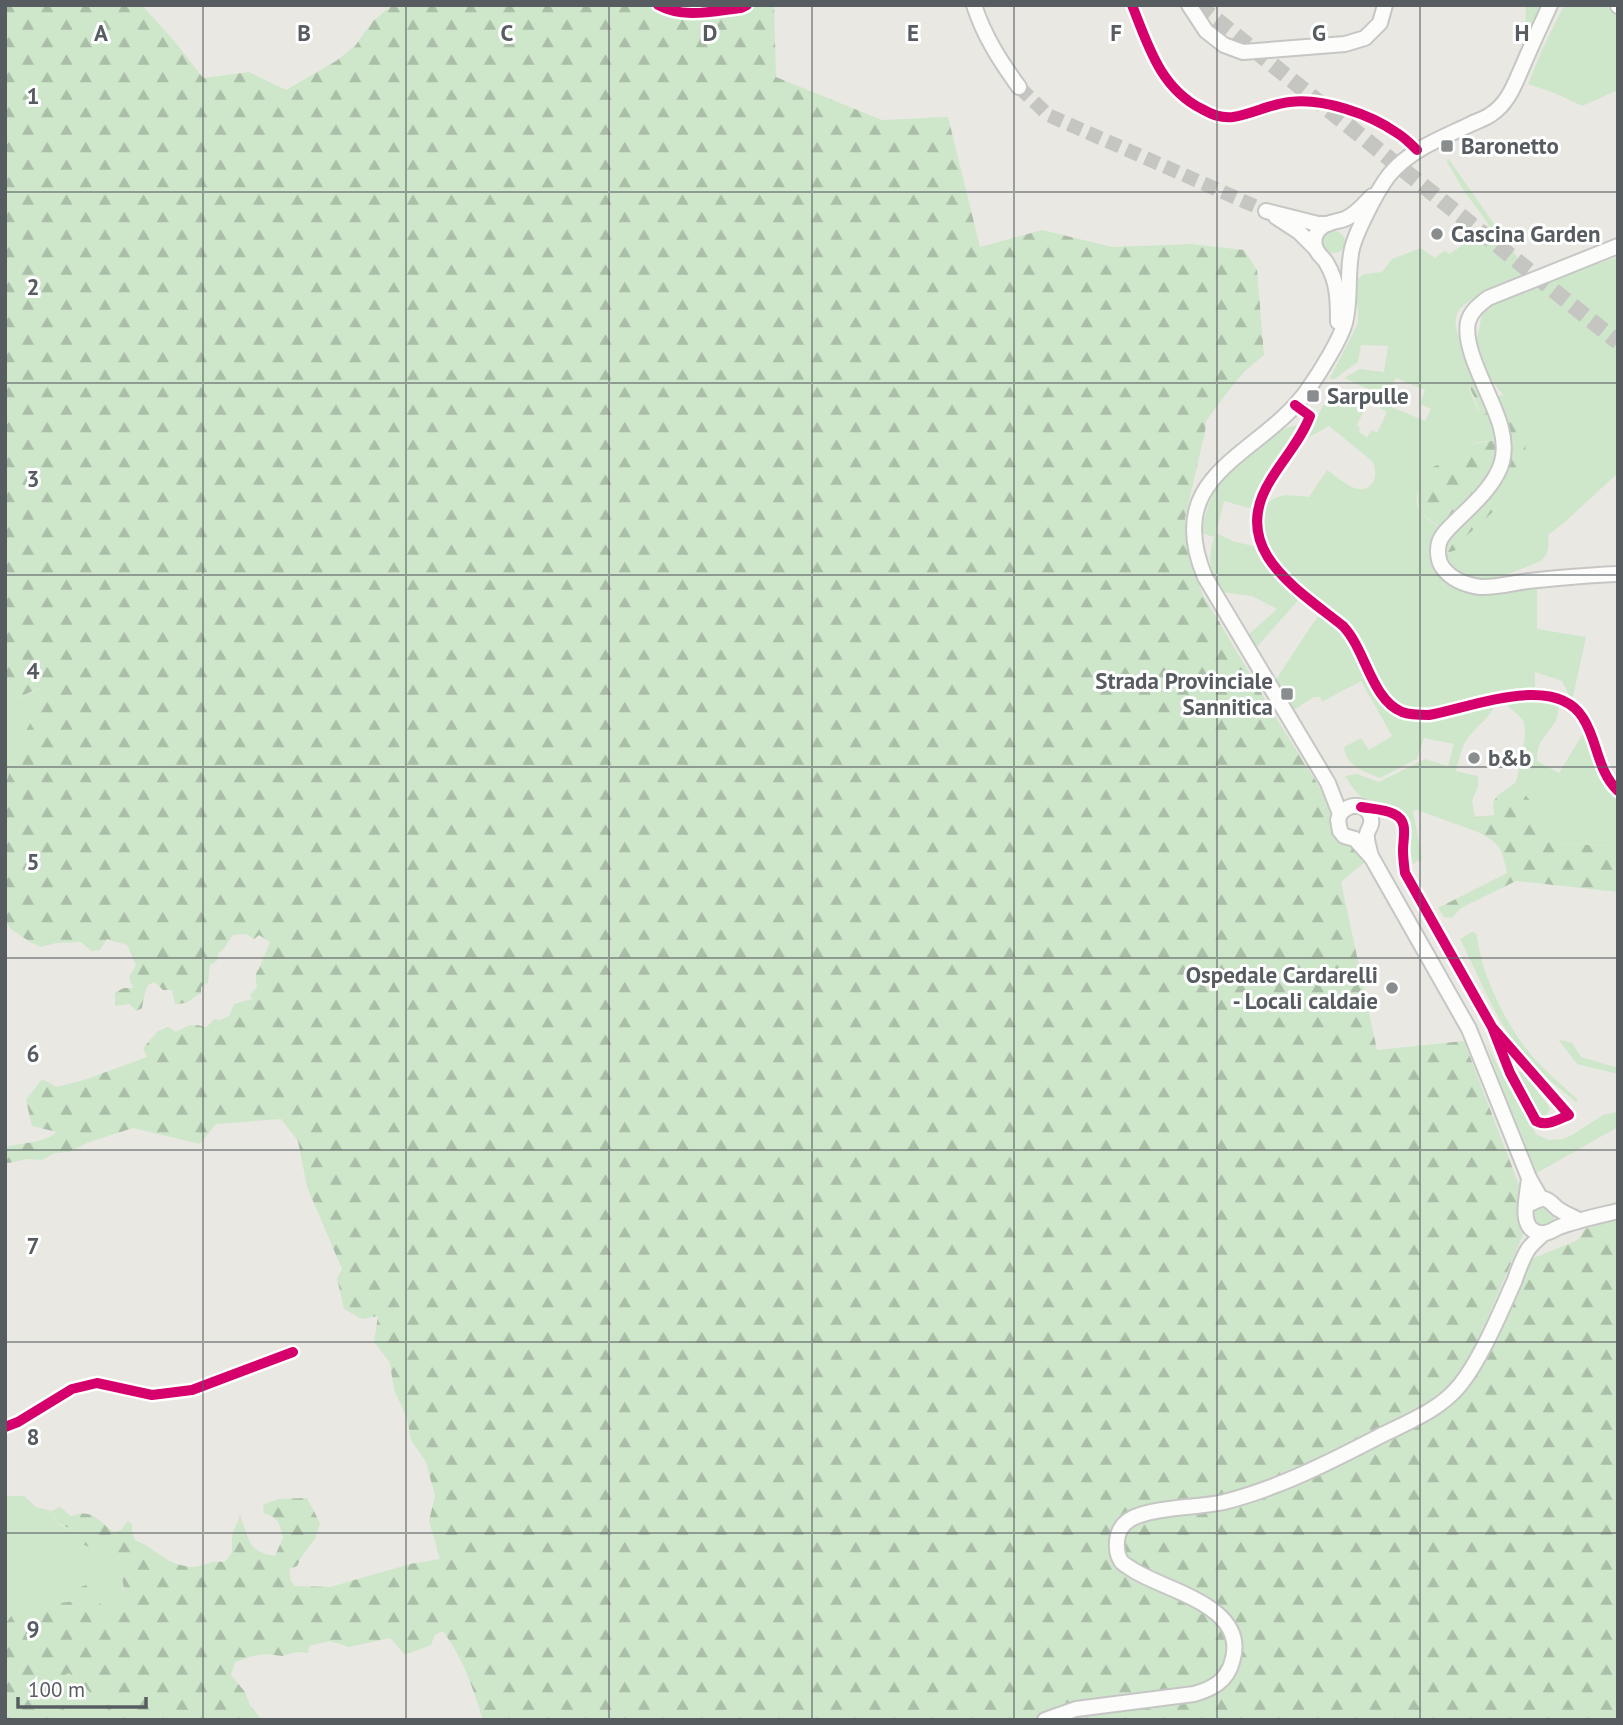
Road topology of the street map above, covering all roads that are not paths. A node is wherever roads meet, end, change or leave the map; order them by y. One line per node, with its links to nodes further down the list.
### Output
1 (658, 5): 2 (street)
2 (747, 5)
3 (974, 5): 8 (main road)
4 (1132, 5): 9 (street)
5 (1189, 5): 6 (main road)
6 (1385, 5)
7 (1550, 5): 9 (main road)
8 (1019, 87)
9 (1417, 150): 10 (main road)
10 (1381, 188): 11 (main road); 13 (main road)
11 (1331, 223): 13 (main road); 14 (main road); 14 (main road)
12 (1618, 246): 18 (main road)
13 (1352, 247): 15 (main road); 16 (main road)
14 (1315, 248): 15 (main road)
15 (1325, 260): 16 (main road)
16 (1338, 337): 17 (main road)
17 (1295, 405): 19 (street); 20 (main road)
18 (1618, 574)
19 (1618, 791)
20 (1350, 809): 21 (street); 22 (main road); 22 (main road)
21 (1390, 812): 22 (street); 23 (street)
22 (1364, 833): 24 (main road)
23 (1492, 1027): 23 (street)
24 (1529, 1178): 25 (main road); 28 (main road)
25 (1541, 1199): 26 (main road); 28 (main road)
26 (1558, 1209): 29 (main road); 30 (main road)
27 (1618, 1210): 29 (main road)
28 (1527, 1217): 30 (main road); 31 (main road)
29 (1579, 1220): 30 (main road)
30 (1550, 1231): 31 (main road)
31 (1529, 1248): 34 (main road)
32 (293, 1352): 33 (street)
33 (5, 1427)
34 (1045, 1720)

